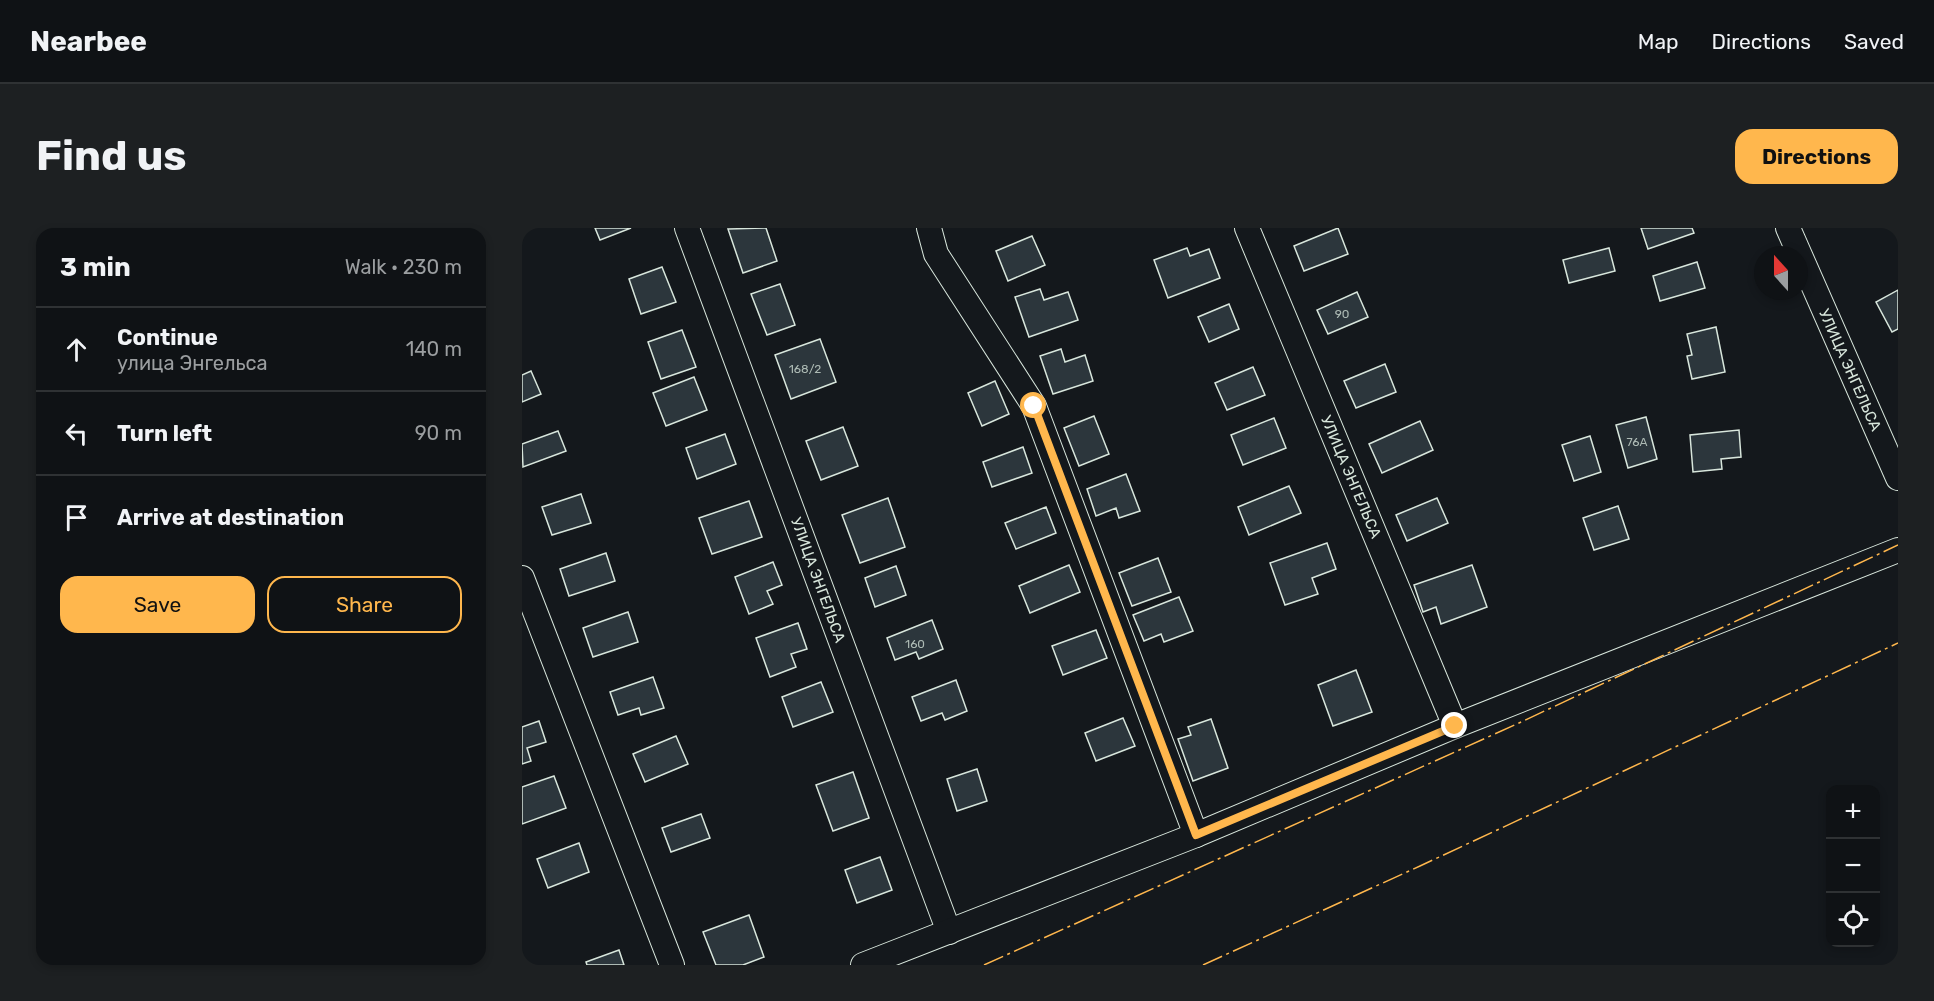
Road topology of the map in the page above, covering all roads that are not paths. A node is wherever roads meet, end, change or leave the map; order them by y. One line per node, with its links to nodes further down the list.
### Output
1 (687, 228): 10 (street, УЛИЦА ЭНГЕЛЬСА)
2 (929, 228): 9 (street)
3 (1247, 228): 8 (street, УЛИЦА ЭНГЕЛЬСА)
4 (1788, 228): 5 (street, УЛИЦА ЭНГЕЛЬСА)
5 (1898, 478)
6 (1898, 550): 8 (street)
7 (522, 578): 11 (street)
8 (1455, 726): 9 (street)
9 (1196, 835): 10 (street)
10 (949, 932): 12 (street)
11 (672, 965)
12 (863, 965)

